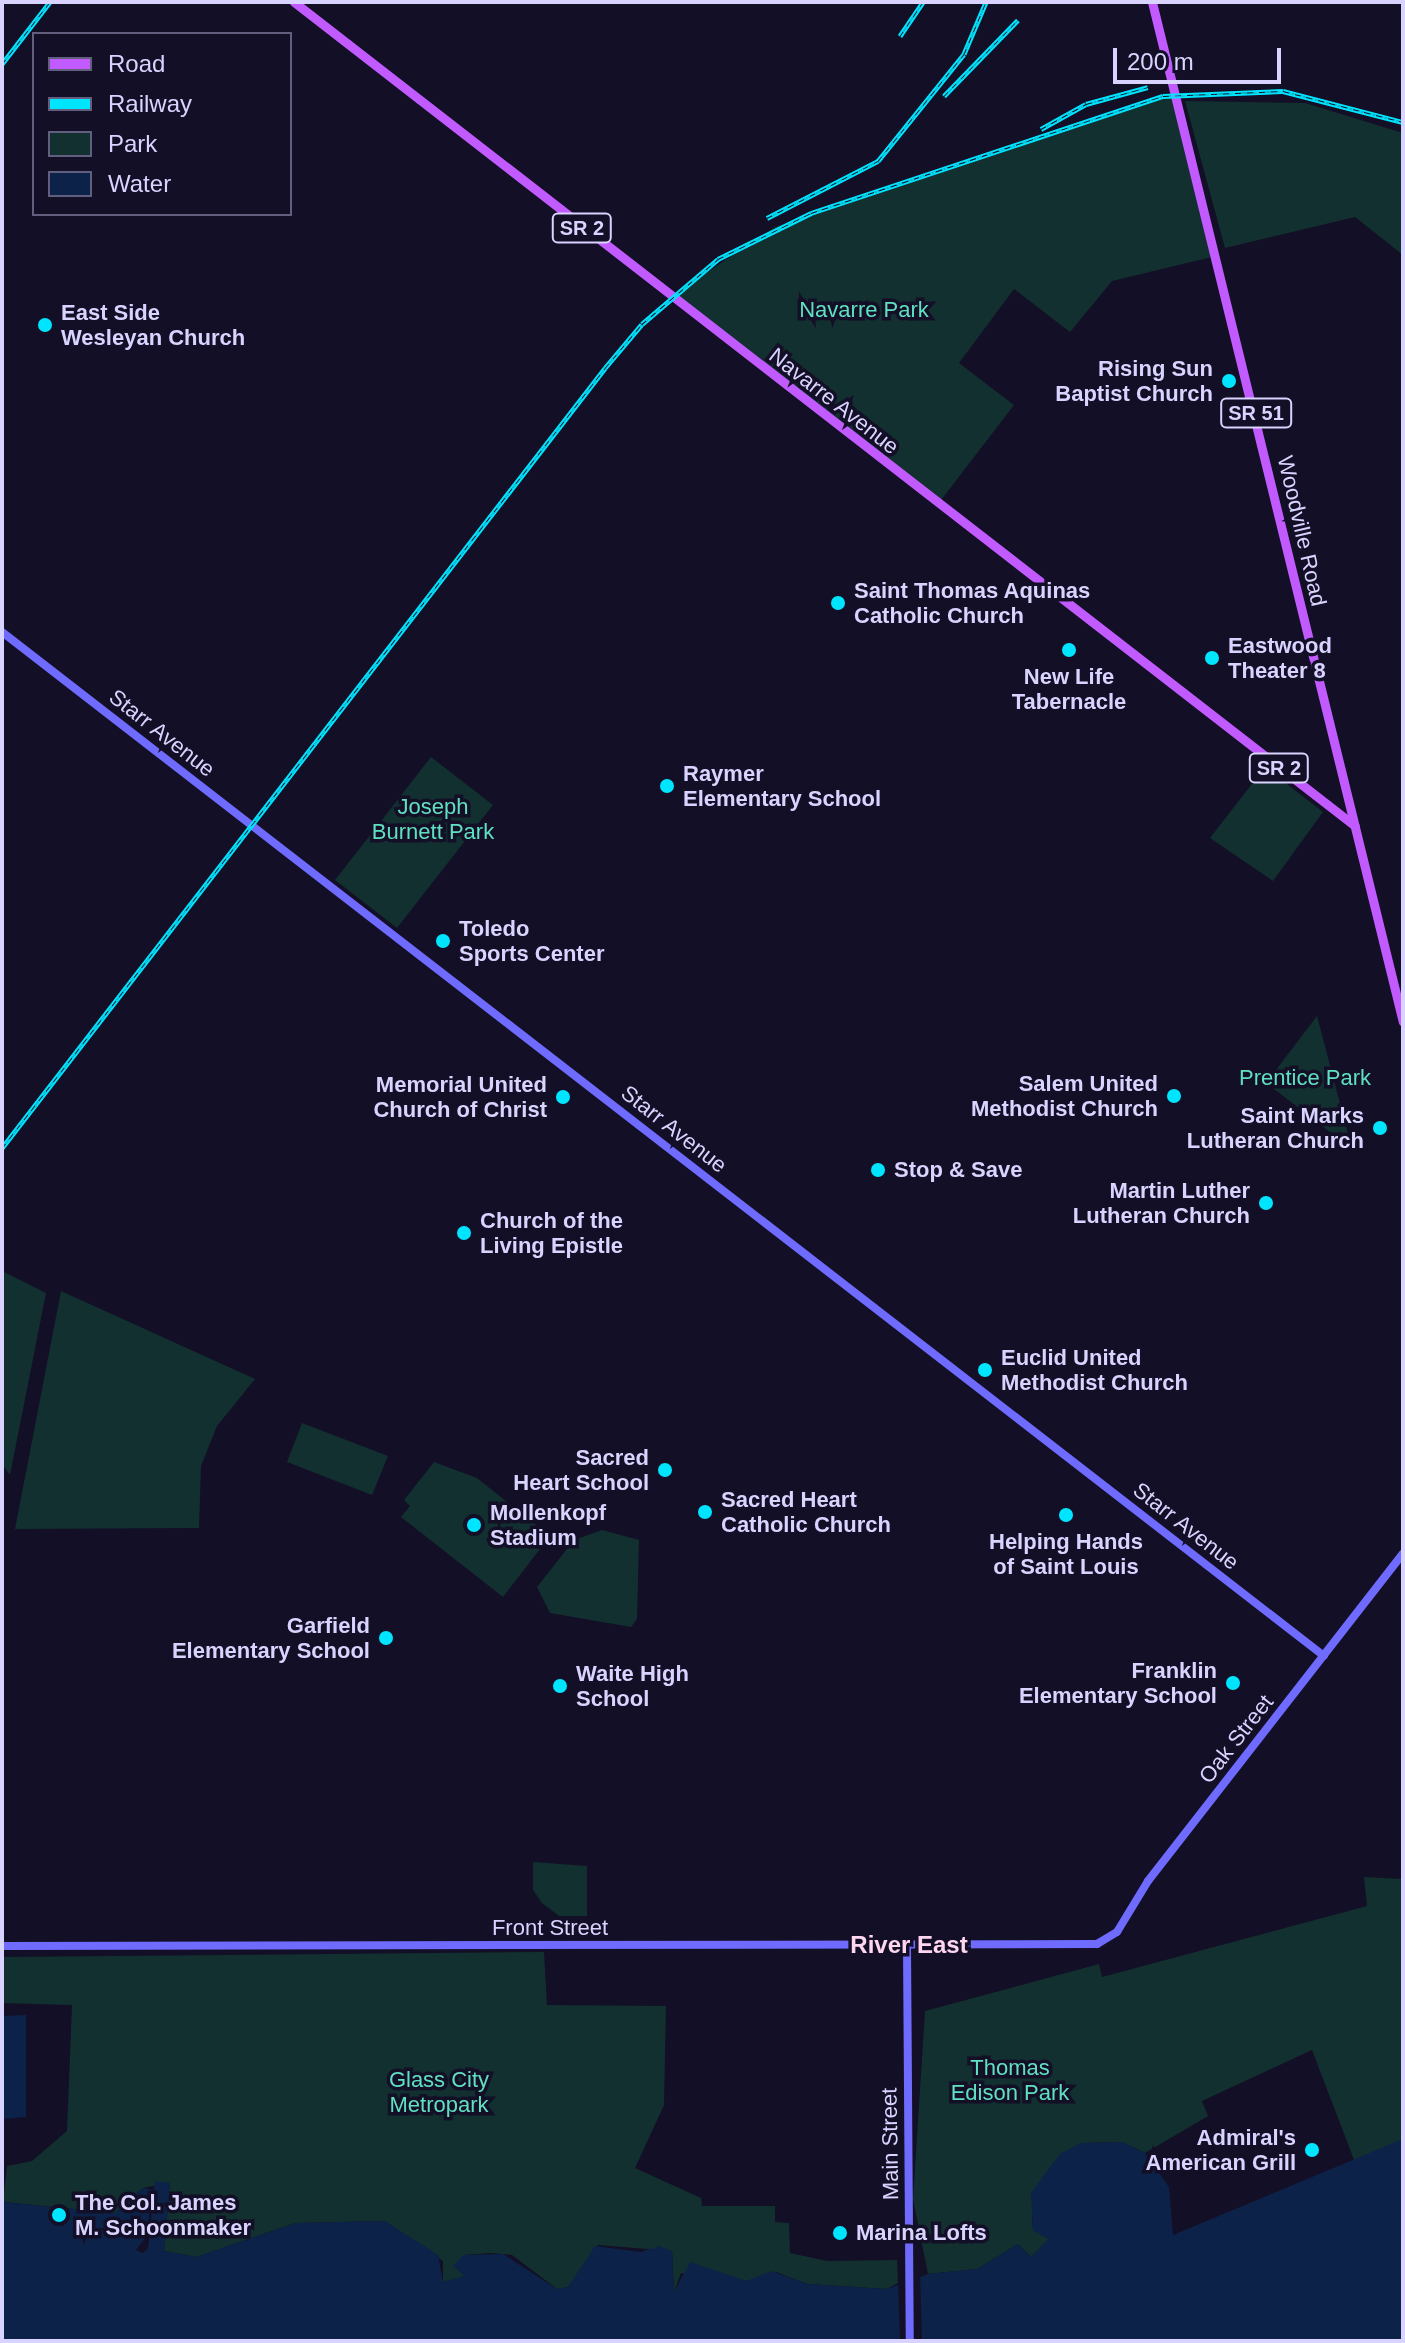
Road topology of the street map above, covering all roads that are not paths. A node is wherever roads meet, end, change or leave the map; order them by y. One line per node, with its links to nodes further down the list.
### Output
1 (294, 2): 4 (main road, Navarre Avenue / SR 2)
2 (1152, 2): 4 (main road, Woodville Road / SR 51)
3 (2, 632): 7 (main road, Starr Avenue)
4 (1355, 826): 5 (main road, Woodville Road)
5 (1403, 1022)
6 (1403, 1554): 7 (main road, Oak Street)
7 (1324, 1656): 8 (main road, Oak Street)
8 (1097, 1944): 10 (main road, Front Street)
9 (2, 1946): 10 (main road, Front Street)
10 (907, 1946): 11 (main road, Main Street)
11 (910, 2341)

